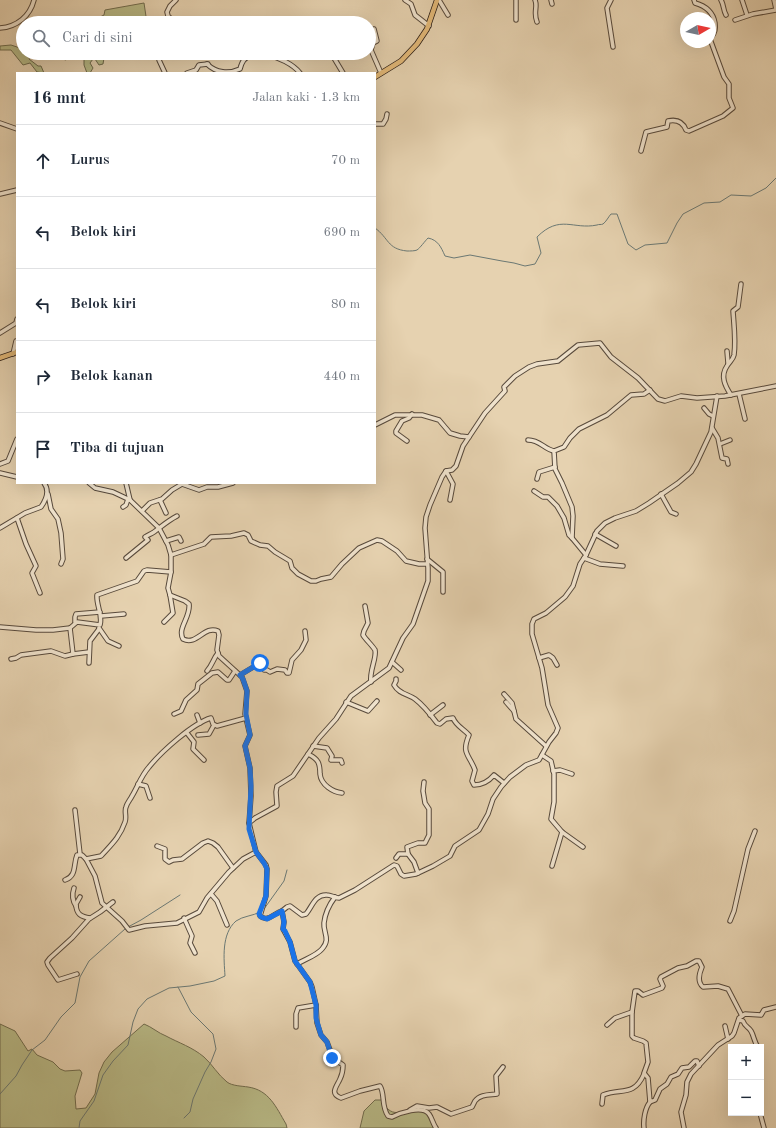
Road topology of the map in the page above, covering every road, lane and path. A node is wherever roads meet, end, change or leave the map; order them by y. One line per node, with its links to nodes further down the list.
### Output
1 (34, 0): 16 (street)
2 (176, 0): 17 (street)
3 (405, 0): 22 (street)
4 (438, 0): 13 (street); 22 (main road)
5 (516, 0): 18 (street)
6 (535, 0): 20 (street)
7 (611, 0): 24 (street)
8 (694, 0): 42 (street)
9 (721, 0): 14 (street)
10 (742, 0): 15 (street)
11 (774, 0): 12 (street)
12 (776, 9): 15 (street)
13 (448, 15)
14 (726, 15)
15 (747, 15): 19 (street)
16 (25, 16)
17 (168, 16)
18 (516, 20)
19 (735, 20)
20 (537, 22)
21 (16, 24): 23 (street)
22 (429, 26): 36 (main road)
23 (0, 28)
24 (613, 47)
25 (159, 60): 30 (street)
26 (243, 60): 32 (street)
27 (281, 60): 34 (street)
28 (335, 60): 35 (street)
29 (375, 60): 36 (street)
30 (165, 72)
31 (190, 72): 33 (street)
32 (233, 72)
33 (233, 72)
34 (299, 72)
35 (341, 72)
36 (381, 74): 37 (main road)
37 (376, 76)
38 (388, 114): 40 (street)
39 (0, 123): 41 (street)
40 (376, 124)
41 (16, 129)
42 (641, 151)
43 (16, 190): 44 (street)
44 (0, 194)
45 (741, 284): 52 (street)
46 (16, 323): 47 (street)
47 (0, 333)
48 (16, 341): 50 (street)
49 (727, 351): 52 (street)
50 (15, 353): 51 (main road)
51 (0, 358)
52 (728, 363): 56 (street)
53 (776, 386): 55 (street)
54 (650, 390): 57 (street); 64 (street); 70 (street)
55 (739, 394): 56 (street); 61 (street)
56 (731, 395): 57 (street)
57 (717, 396): 60 (street)
58 (704, 408): 60 (street)
59 (412, 414): 62 (street); 64 (street); 68 (street)
60 (713, 416): 63 (street)
61 (745, 419)
62 (376, 424)
63 (712, 428): 69 (street); 86 (street)
64 (469, 437): 74 (street)
65 (528, 440): 70 (street)
66 (730, 440): 69 (street)
67 (16, 441): 71 (street)
68 (407, 441)
69 (720, 444): 72 (street)
70 (554, 451): 73 (street)
71 (0, 464)
72 (728, 464)
73 (555, 467): 77 (street); 99 (street)
74 (446, 472): 89 (street); 106 (street)
75 (0, 473): 76 (street)
76 (16, 477)
77 (537, 479)
78 (45, 484): 85 (street)
79 (90, 484): 87 (street)
80 (126, 484): 87 (street)
81 (182, 484): 88 (street)
82 (182, 484): 83 (street)
83 (228, 484)
84 (534, 491): 99 (street)
85 (48, 494): 95 (street); 107 (street)
86 (661, 494): 93 (street); 98 (street)
87 (129, 499): 90 (street); 91 (street)
88 (160, 500): 91 (street); 92 (street)
89 (450, 500)
90 (123, 507)
91 (142, 512): 97 (street)
92 (166, 513)
93 (676, 514)
94 (178, 516): 97 (street)
95 (17, 518): 96 (street); 111 (street)
96 (0, 528)
97 (159, 528): 101 (street); 105 (street)
98 (595, 534): 102 (street); 104 (street)
99 (572, 538): 104 (street)
100 (181, 541): 101 (street)
101 (166, 542): 103 (street)
102 (616, 546)
103 (171, 555): 106 (street); 109 (street)
104 (585, 556): 108 (street); 126 (street)
105 (126, 558)
106 (427, 562): 110 (street); 128 (street)
107 (61, 564)
108 (623, 566)
109 (172, 572): 112 (street); 114 (street)
110 (448, 591)
111 (40, 593)
112 (170, 595): 117 (street); 124 (street)
113 (365, 606): 136 (street)
114 (100, 614): 115 (street); 116 (street); 118 (street)
115 (124, 614)
116 (76, 622): 118 (street); 120 (street)
117 (164, 622)
118 (100, 627): 122 (street); 123 (street)
119 (0, 628): 120 (street)
120 (70, 628): 125 (street)
121 (305, 631): 134 (street)
122 (119, 646)
123 (89, 652): 125 (street); 129 (street)
124 (218, 653): 132 (street); 133 (street)
125 (73, 654): 127 (street)
126 (539, 658): 130 (street); 152 (street)
127 (11, 659)
128 (392, 662): 131 (street); 136 (street)
129 (89, 663)
130 (557, 665)
131 (401, 670)
132 (207, 671)
133 (236, 671): 134 (street); 143 (street)
134 (240, 675): 146 (street)
135 (396, 679): 145 (street)
136 (371, 682): 139 (street)
137 (504, 694): 142 (street)
138 (377, 701): 139 (street)
139 (346, 702): 151 (street)
140 (506, 702): 142 (street)
141 (443, 705): 145 (street)
142 (514, 711): 152 (street)
143 (174, 714)
144 (196, 715): 147 (street)
145 (430, 715): 160 (street)
146 (246, 718): 148 (street); 165 (street)
147 (200, 723): 148 (street); 149 (street)
148 (214, 725): 150 (street)
149 (187, 733): 155 (street); 161 (street)
150 (198, 735)
151 (313, 746): 153 (street); 156 (street)
152 (546, 746): 154 (street)
153 (308, 754): 162 (street); 165 (street)
154 (542, 755): 157 (street); 160 (street)
155 (204, 760)
156 (342, 763)
157 (553, 771): 158 (street); 167 (street)
158 (572, 774)
159 (424, 782): 172 (street)
160 (504, 783): 177 (street)
161 (138, 784): 163 (street); 174 (street)
162 (342, 793)
163 (150, 798)
164 (75, 810): 171 (street)
165 (249, 823): 170 (street)
166 (755, 831): 189 (street)
167 (562, 832): 169 (street); 175 (street)
168 (156, 846): 176 (street)
169 (583, 847)
170 (256, 852): 176 (street); 186 (street)
171 (80, 854): 174 (street); 178 (street)
172 (408, 854): 173 (street); 177 (street)
173 (396, 858)
174 (86, 859): 185 (street)
175 (552, 866)
176 (233, 868): 180 (street)
177 (418, 873): 182 (street)
178 (66, 880)
179 (74, 888): 184 (street)
180 (211, 894): 188 (street); 190 (street)
181 (80, 897): 184 (street)
182 (335, 897): 186 (street); 192 (street)
183 (113, 902): 185 (street)
184 (76, 906): 187 (street)
185 (107, 907): 187 (street); 188 (street)
186 (282, 911): 192 (street)
187 (90, 918): 193 (street)
188 (184, 918): 191 (street)
189 (730, 921)
190 (227, 925)
191 (195, 953)
192 (297, 964): 194 (street)
193 (77, 974)
194 (316, 1005): 201 (street); 209 (street)
195 (776, 1007): 197 (street)
196 (632, 1012): 197 (street); 199 (street); 206 (street)
197 (742, 1016): 198 (street)
198 (739, 1020): 202 (street); 203 (street)
199 (607, 1025)
200 (725, 1026): 202 (street)
201 (296, 1027)
202 (728, 1039): 204 (street)
203 (756, 1044)
204 (699, 1066): 207 (street); 213 (street)
205 (503, 1067): 209 (street)
206 (644, 1074): 207 (street); 208 (street)
207 (650, 1102): 212 (street)
208 (602, 1104)
209 (409, 1112): 211 (street)
210 (761, 1116): 214 (street)
211 (436, 1128)
212 (644, 1128)
213 (684, 1128)
214 (764, 1128)

